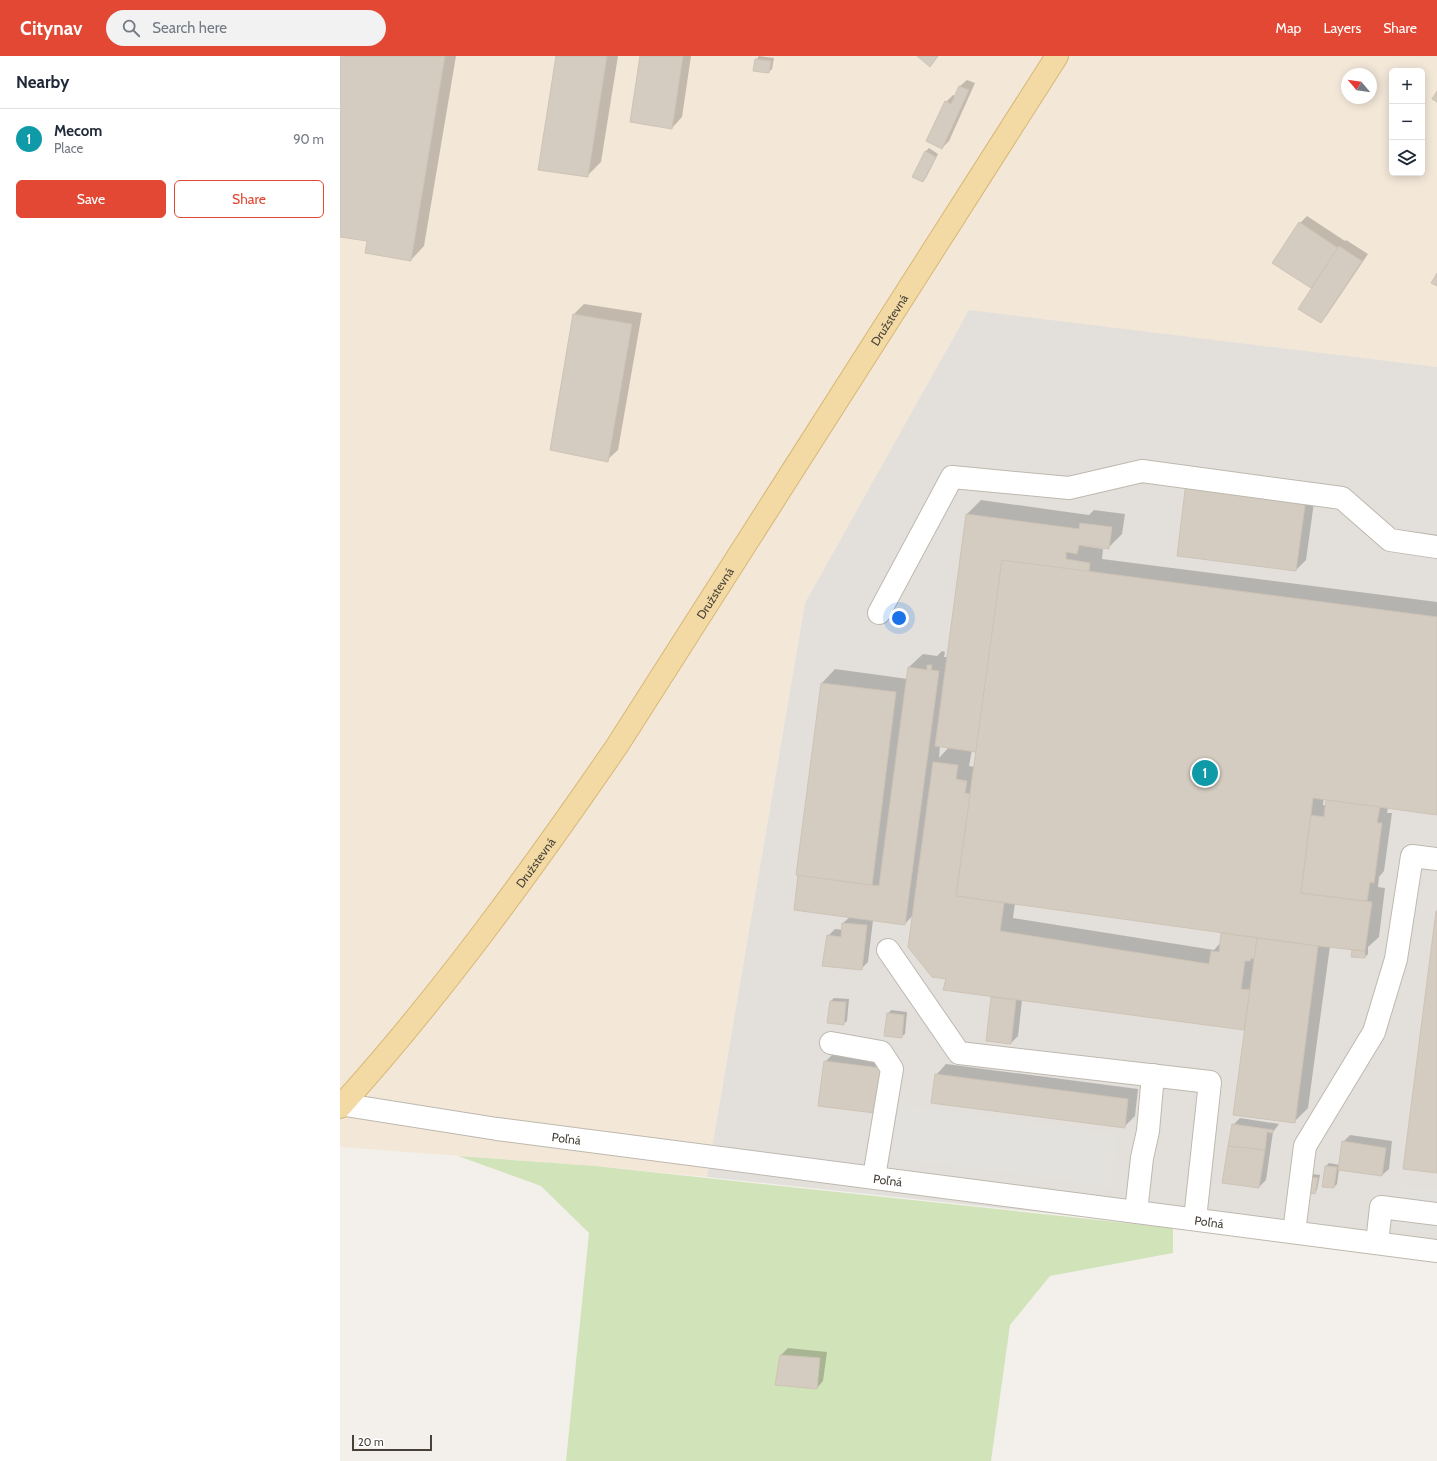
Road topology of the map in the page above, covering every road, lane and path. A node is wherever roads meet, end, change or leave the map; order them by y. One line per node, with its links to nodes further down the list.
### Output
1 (1057, 56): 8 (main road, Družstevná)
2 (1437, 547): 3 (street)
3 (879, 613)
4 (1437, 859): 13 (street)
5 (888, 950): 7 (street)
6 (831, 1044): 9 (street)
7 (1153, 1075): 10 (street); 12 (street)
8 (341, 1105): 9 (street, Poľná)
9 (874, 1177): 10 (street, Poľná)
10 (1136, 1212): 12 (street, Poľná)
11 (1437, 1214): 14 (street)
12 (1195, 1218): 13 (street, Poľná)
13 (1294, 1232): 14 (street, Poľná)
14 (1377, 1243): 15 (street, Poľná)
15 (1437, 1251)

